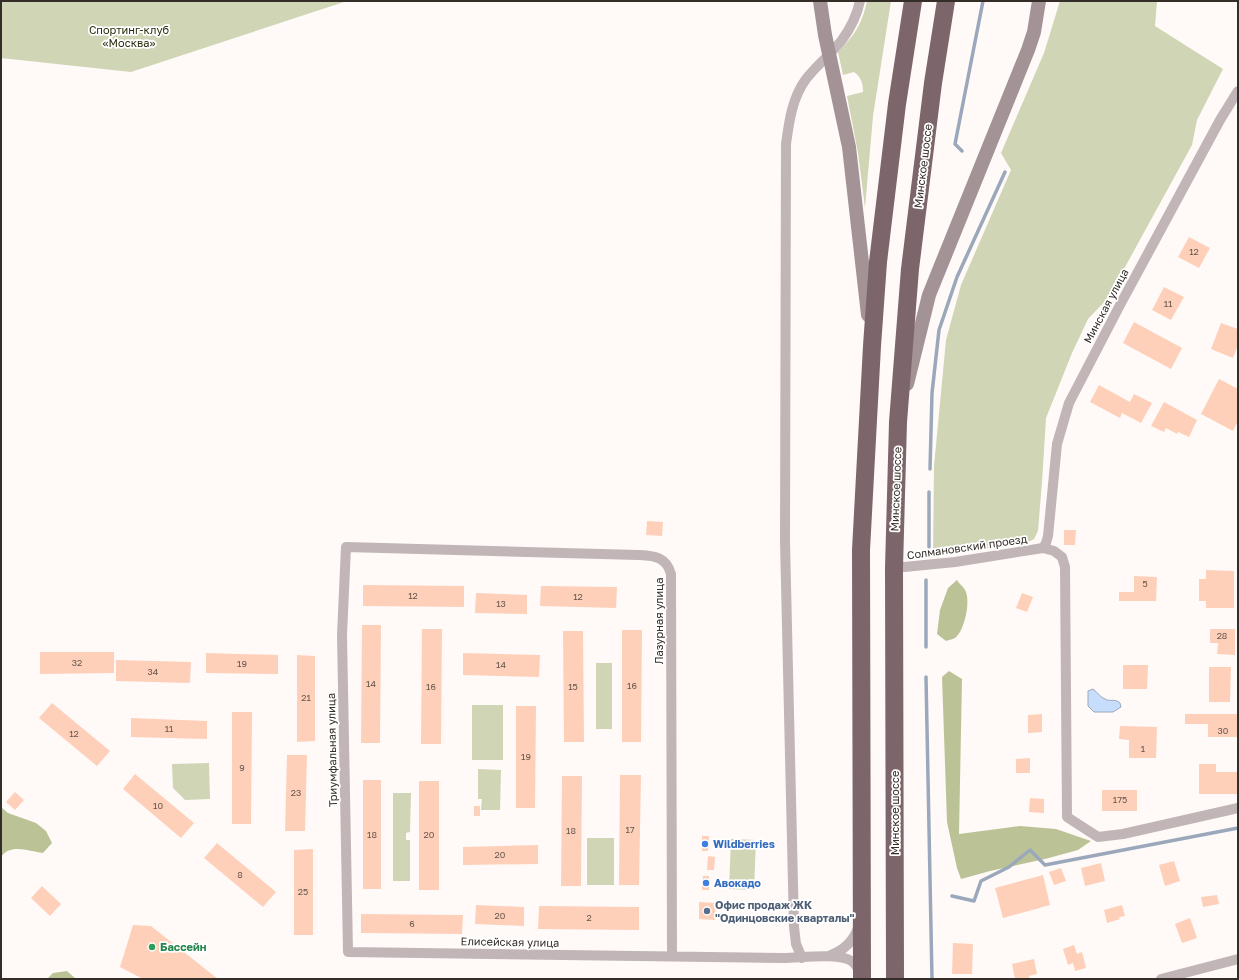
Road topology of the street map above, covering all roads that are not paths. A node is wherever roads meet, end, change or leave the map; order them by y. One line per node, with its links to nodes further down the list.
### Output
1 (820, 1): 7 (street)
2 (860, 1): 17 (street)
3 (913, 1): 7 (highway)
4 (946, 1): 8 (highway, Минское шоссе)
5 (1039, 1): 8 (street)
6 (1238, 91): 10 (street, Минская улица)
7 (872, 346): 13 (highway)
8 (898, 422): 11 (highway, Минское шоссе)
9 (346, 547): 14 (street, Триумфальная улица); 15 (street, Лазурная улица)
10 (1043, 548): 11 (street, Солмановский проезд); 12 (street)
11 (894, 568): 20 (highway, Минское шоссе)
12 (1238, 808)
13 (861, 921): 16 (street); 19 (highway)
14 (348, 952): 15 (street, Елисейская улица)
15 (672, 955): 17 (street, Елисейская улица)
16 (827, 956): 17 (street, Елисейская улица); 19 (street)
17 (802, 958)
18 (1238, 959): 21 (street)
19 (862, 977)
20 (895, 979)
21 (1161, 979)

